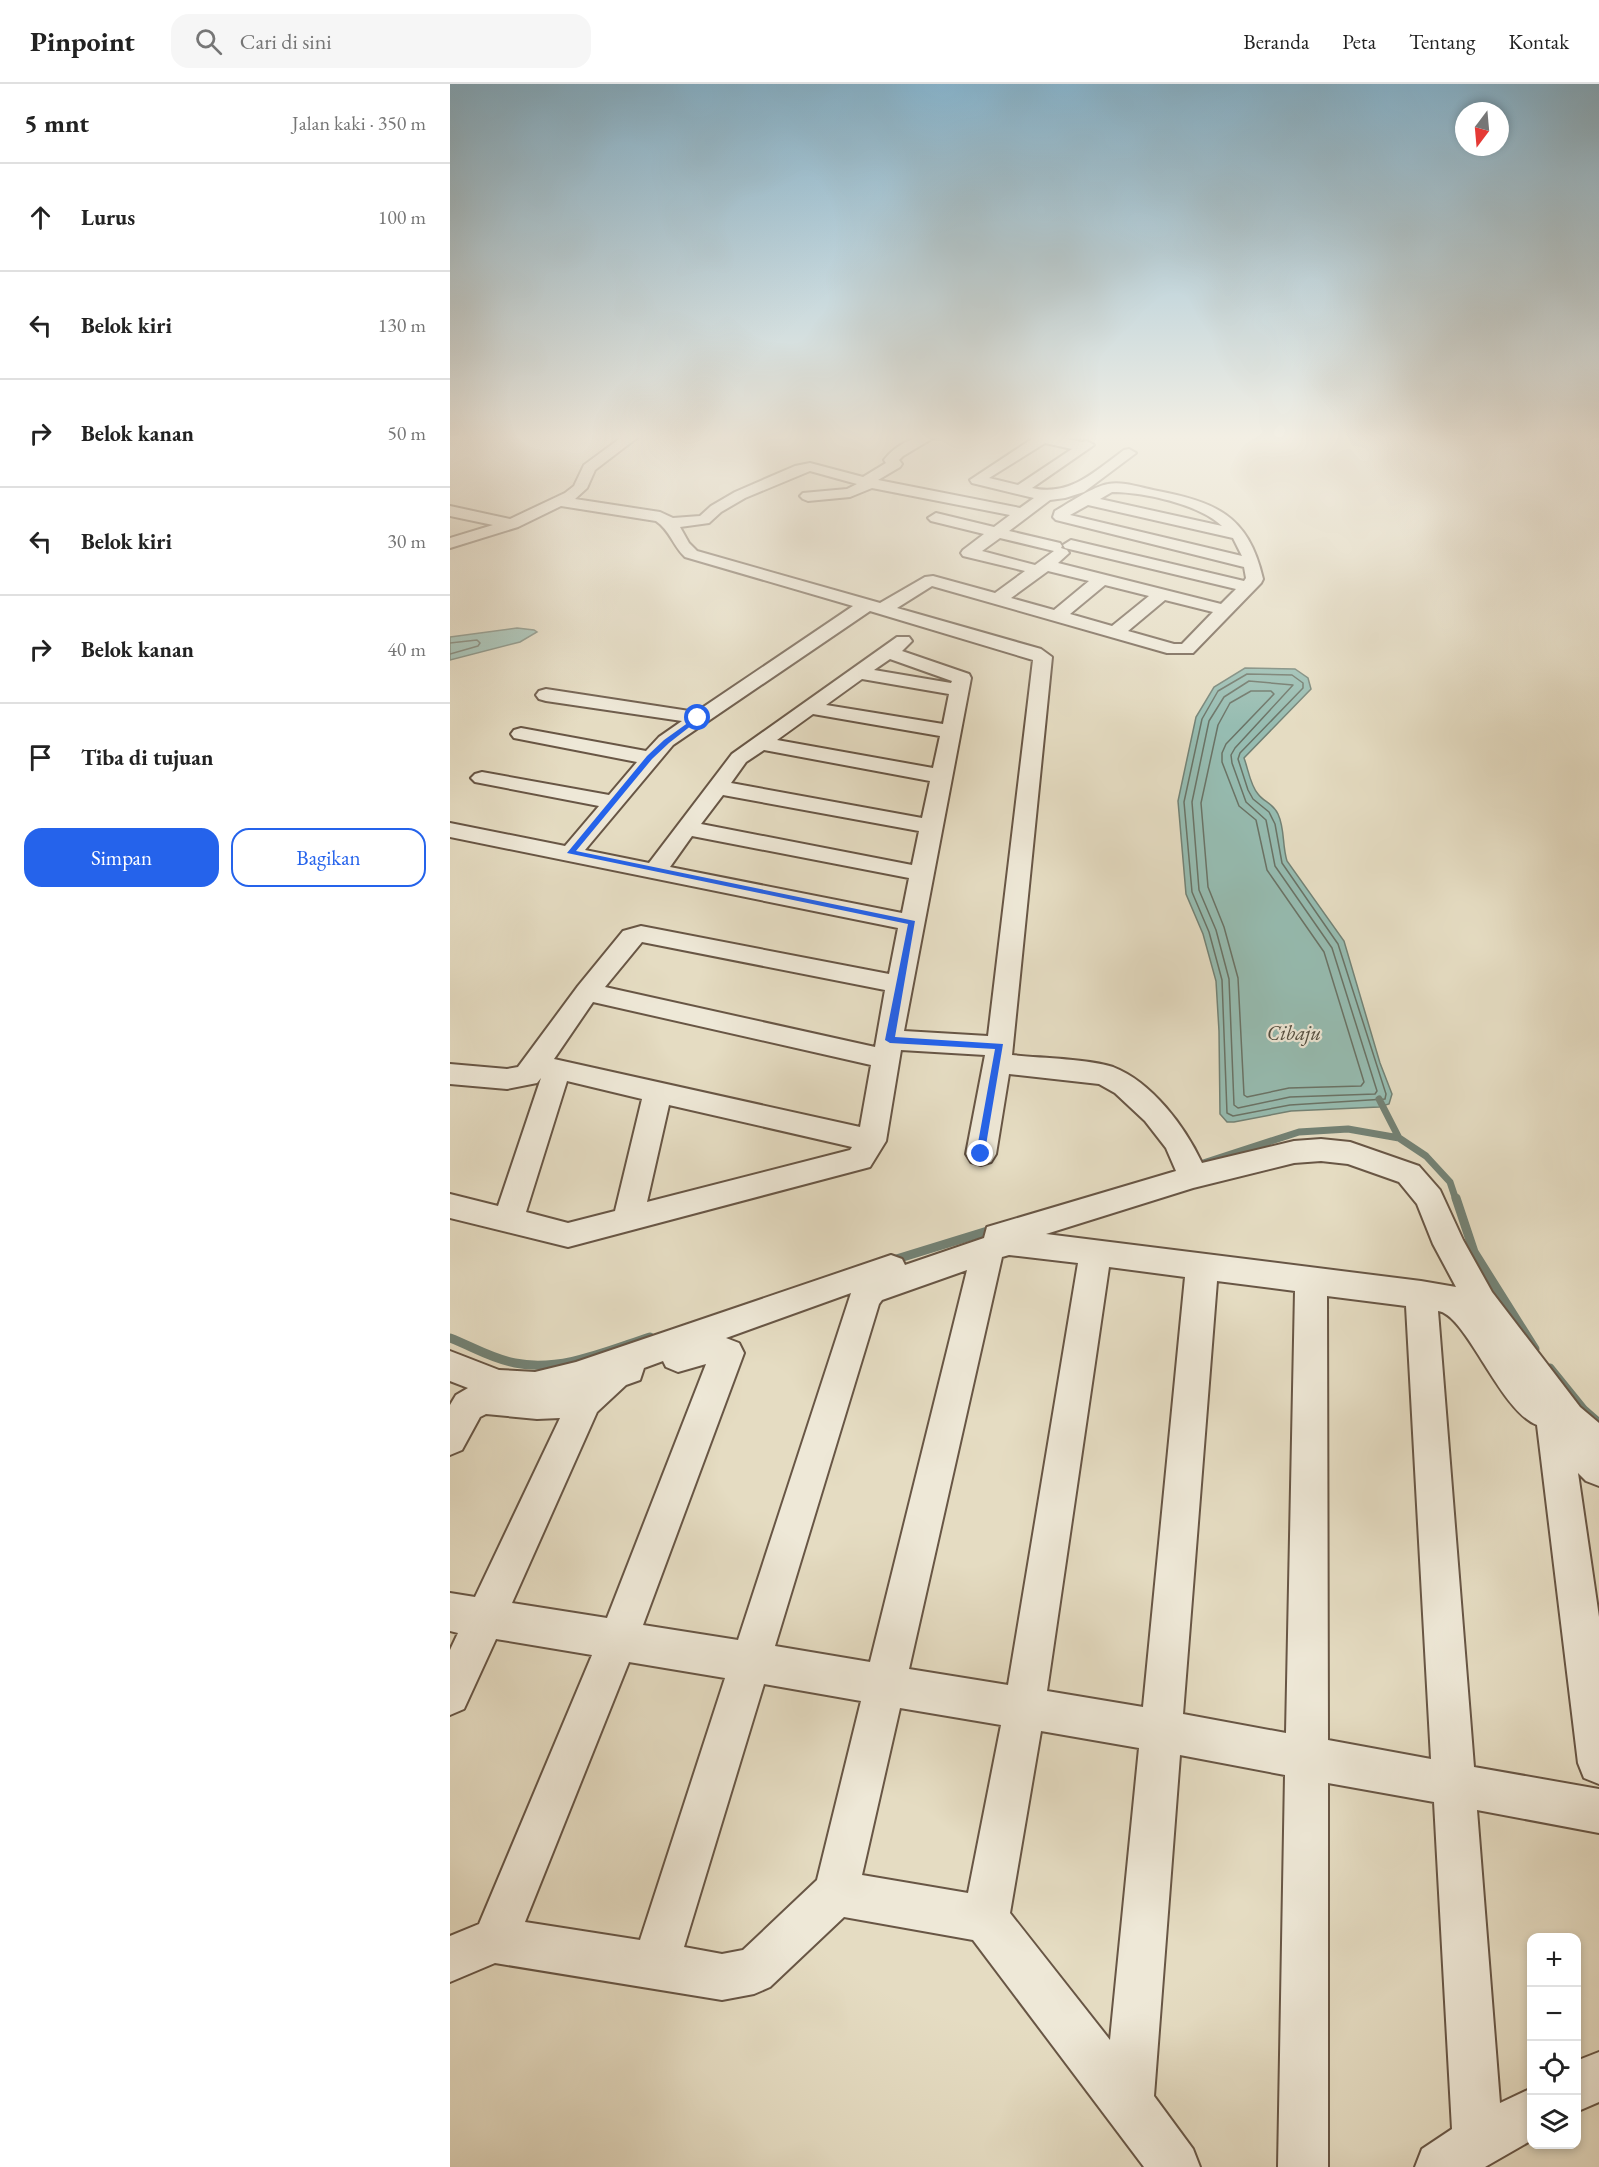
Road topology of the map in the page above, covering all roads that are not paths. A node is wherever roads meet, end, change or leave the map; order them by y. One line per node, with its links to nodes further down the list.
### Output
1 (488, 531): 8 (street)
2 (675, 531): 17 (street)
3 (989, 531): 7 (street)
4 (1080, 531): 9 (street)
5 (1115, 531): 11 (street)
6 (1223, 531): 11 (street)
7 (996, 533): 10 (street); 12 (street)
8 (450, 543)
9 (1071, 545): 12 (street); 14 (street)
10 (1054, 546)
11 (1253, 564): 14 (street)
12 (1037, 566): 13 (street); 16 (street)
13 (1102, 579): 15 (street); 19 (street)
14 (1249, 587): 18 (street)
15 (1162, 594): 18 (street); 21 (street)
16 (997, 600): 17 (street); 19 (street)
17 (875, 607): 20 (street); 27 (street)
18 (1226, 610): 21 (street)
19 (1057, 616): 21 (street)
20 (929, 623): 22 (street); 46 (street)
21 (1116, 632)
22 (888, 652): 23 (street); 24 (street)
23 (859, 673): 24 (street); 26 (street)
24 (959, 690): 28 (street)
25 (546, 694): 27 (street)
26 (809, 708): 28 (street); 30 (street)
27 (698, 718): 31 (street)
28 (949, 731): 32 (street)
29 (521, 735): 31 (street)
30 (759, 743): 32 (street); 34 (street)
31 (650, 758): 35 (street)
32 (940, 776): 36 (street)
33 (482, 778): 35 (street)
34 (716, 787): 36 (street); 37 (street)
35 (613, 802): 39 (street)
36 (931, 826): 41 (street)
37 (685, 828): 40 (street); 41 (street)
38 (450, 830): 39 (street)
39 (571, 853): 40 (street)
40 (655, 871): 42 (street)
41 (922, 874): 42 (street)
42 (912, 923): 43 (street)
43 (899, 984): 44 (street); 45 (street)
44 (587, 992): 45 (street); 47 (street)
45 (888, 1049): 46 (street); 50 (street)
46 (999, 1055): 51 (street); 52 (street)
47 (546, 1066): 48 (street); 49 (street); 55 (street)
48 (450, 1074)
49 (658, 1092): 50 (street); 54 (street)
50 (872, 1140): 54 (street)
51 (981, 1154)
52 (1193, 1177): 61 (street); 65 (street)
53 (450, 1206): 55 (street)
54 (627, 1218): 55 (street)
55 (508, 1220)
56 (988, 1249): 57 (street); 69 (street); 70 (street)
57 (1095, 1252): 58 (street); 72 (street)
58 (1202, 1266): 59 (street); 73 (street)
59 (1311, 1282): 60 (street); 74 (street)
60 (1421, 1294): 63 (street); 76 (street)
61 (450, 1366)
62 (585, 1401): 64 (street); 67 (street); 68 (street)
63 (1554, 1426): 66 (street); 75 (street)
64 (450, 1439)
65 (1599, 1445)
66 (1599, 1469)
67 (468, 1615): 68 (street); 71 (street)
68 (618, 1640): 69 (street); 80 (street)
69 (750, 1661): 70 (street); 82 (street)
70 (885, 1685): 72 (street); 78 (street)
71 (450, 1695)
72 (1024, 1710): 73 (street); 79 (street)
73 (1161, 1731): 74 (street); 85 (street)
74 (1307, 1757): 76 (street); 89 (street)
75 (1599, 1763)
76 (1454, 1783): 77 (street); 87 (street)
77 (1599, 1811)
78 (836, 1893): 79 (street); 82 (street)
79 (986, 1919): 85 (street)
80 (495, 1940): 81 (street); 82 (street)
81 (450, 1959)
82 (655, 1966)
83 (1599, 2076): 84 (street)
84 (1581, 2085)
85 (1129, 2103): 88 (street)
86 (1527, 2116): 87 (street)
87 (1459, 2155)
88 (1175, 2167)
89 (1303, 2167)

